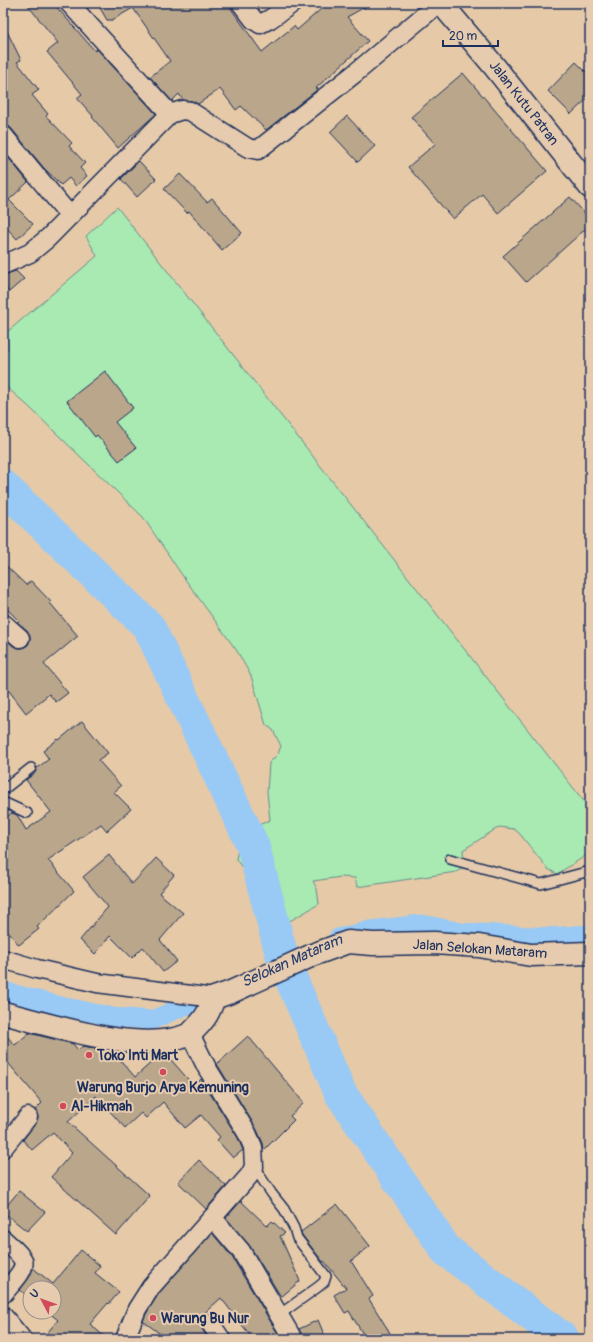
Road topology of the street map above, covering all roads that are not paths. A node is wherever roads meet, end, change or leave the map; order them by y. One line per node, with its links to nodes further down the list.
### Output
1 (70, 3): 5 (street)
2 (241, 3): 3 (street)
3 (293, 3)
4 (440, 3): 5 (street); 7 (street, Jalan Kutu Patran)
5 (170, 114): 8 (street)
6 (3, 134): 8 (street)
7 (590, 187)
8 (70, 216): 9 (street)
9 (3, 265)
10 (3, 622): 11 (street)
11 (20, 638)
12 (31, 768): 13 (lane)
13 (3, 790)
14 (3, 802): 15 (lane)
15 (27, 813)
16 (450, 859): 17 (lane)
17 (590, 871)
18 (590, 953): 20 (street, Jalan Selokan Mataram)
19 (3, 959): 20 (street)
20 (216, 1002): 22 (street, Jalan Selokan Mataram)
21 (3, 1013): 22 (street)
22 (190, 1034): 25 (street)
23 (28, 1117): 24 (street)
24 (3, 1148)
25 (254, 1167): 26 (street); 29 (lane)
26 (213, 1218): 29 (street); 33 (street)
27 (3, 1240): 28 (street)
28 (3, 1294)
29 (279, 1315): 35 (street)
30 (3, 1316): 32 (street)
31 (211, 1324): 34 (street)
32 (22, 1339)
33 (125, 1339)
34 (221, 1339)
35 (293, 1339)

